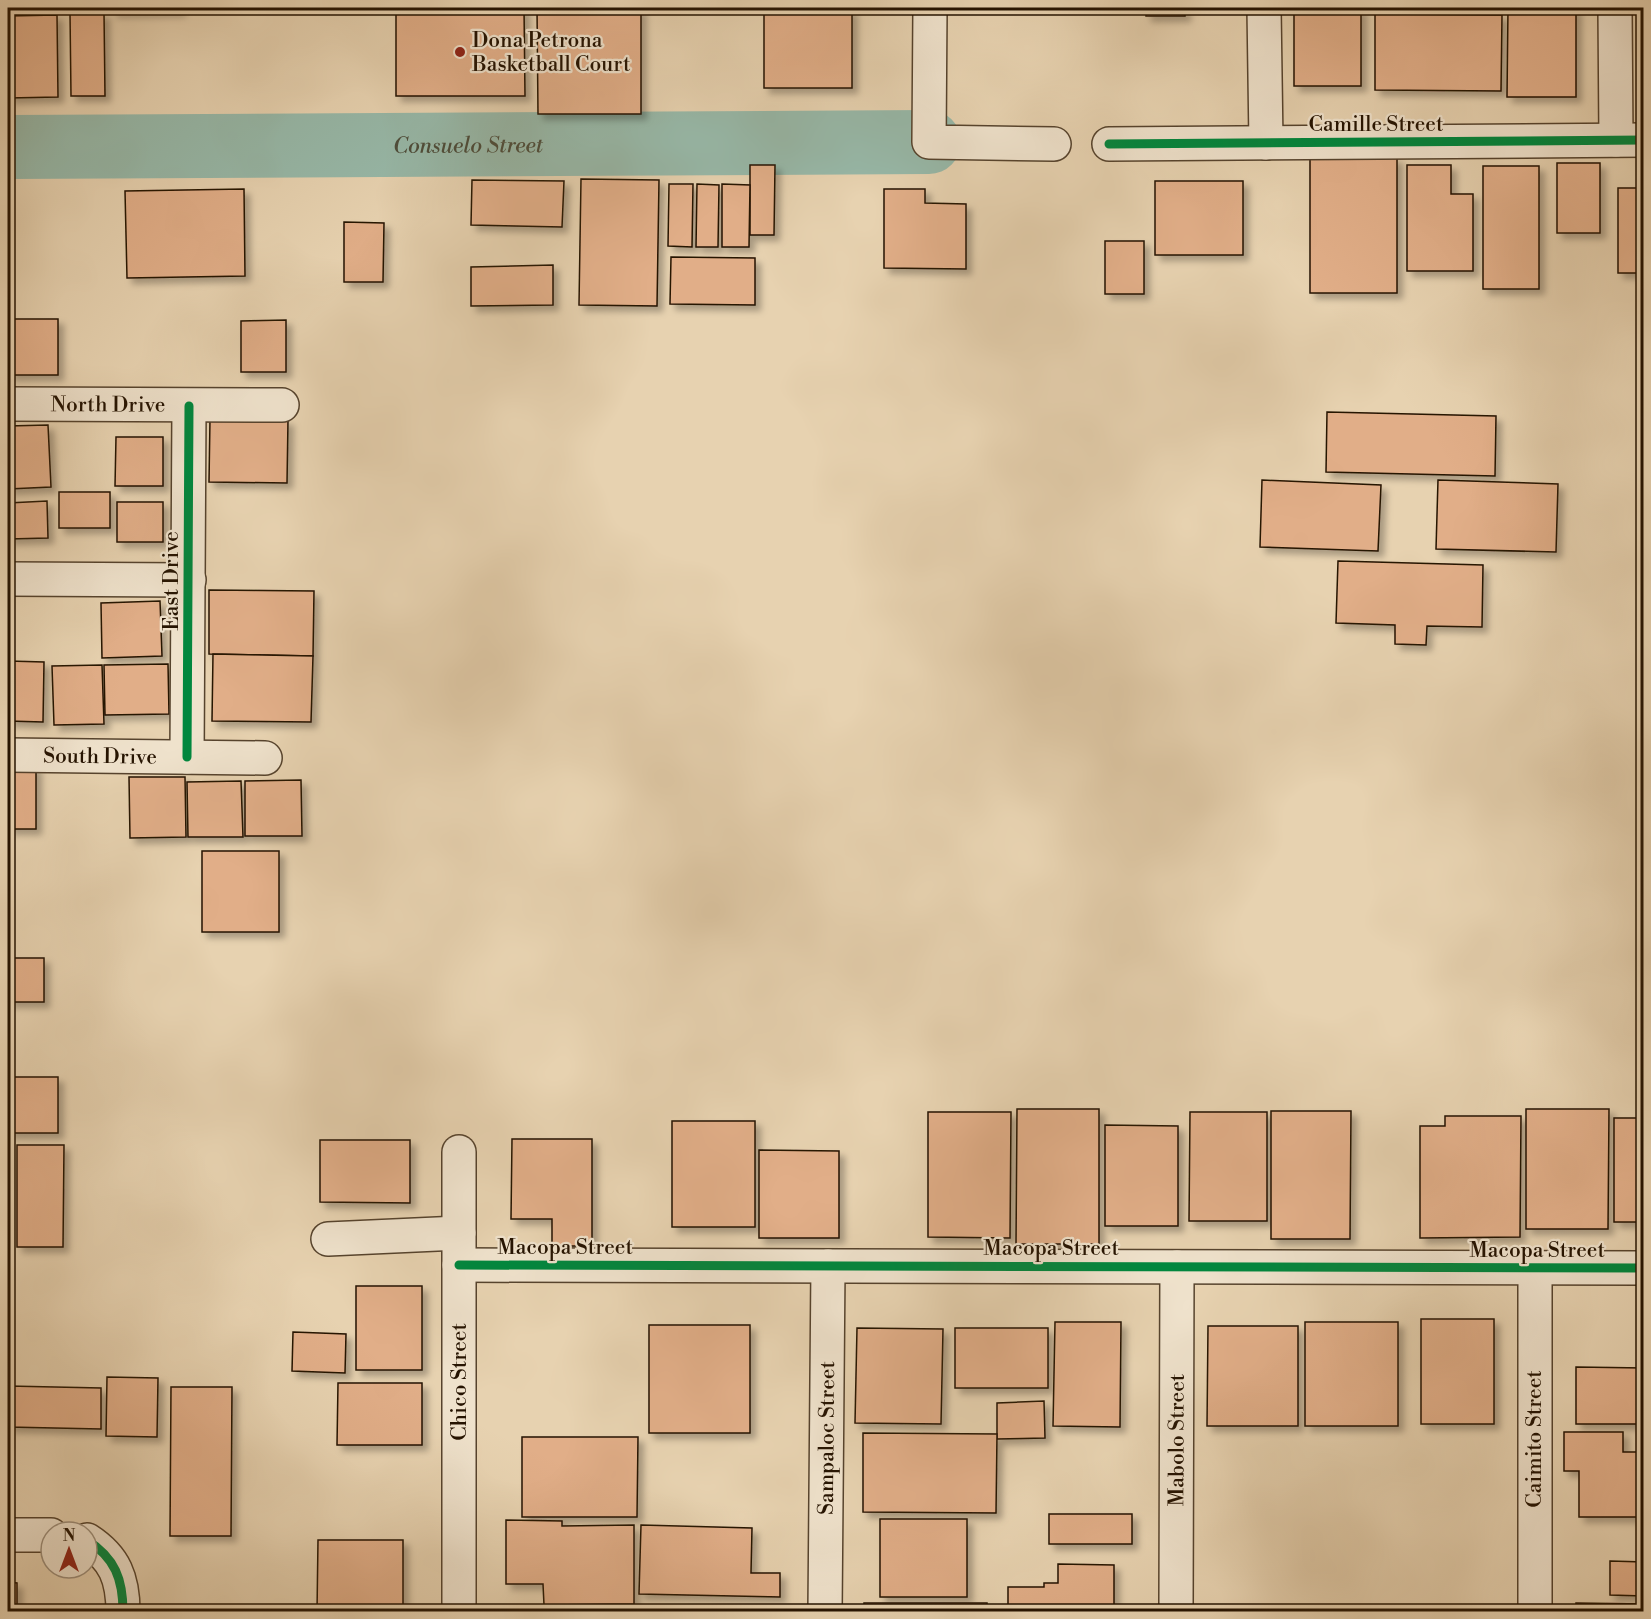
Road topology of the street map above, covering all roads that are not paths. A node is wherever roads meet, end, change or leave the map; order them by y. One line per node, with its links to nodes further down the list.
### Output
1 (930, 8): 6 (street)
2 (1264, 8): 5 (street)
3 (1615, 8): 4 (street)
4 (1630, 140): 5 (street, Camille Street)
5 (1266, 143): 7 (street, Camille Street)
6 (1054, 144)
7 (1109, 144)
8 (8, 404): 10 (street, North Drive)
9 (282, 405): 10 (street, North Drive)
10 (189, 406): 12 (street, East Drive)
11 (8, 579): 12 (street)
12 (189, 580): 14 (street, East Drive)
13 (8, 755): 14 (street, South Drive)
14 (187, 757): 15 (street, South Drive)
15 (265, 758)
16 (459, 1152): 18 (street, Chico Street)
17 (328, 1239): 18 (street, Macopa Street)
18 (459, 1249): 19 (street, Macopa Street); 27 (street, Chico Street)
19 (828, 1266): 20 (street, Macopa Street); 28 (street, Sampaloc Street)
20 (1177, 1267): 21 (street, Macopa Street); 29 (street, Mabolo Street)
21 (1535, 1268): 22 (street, Macopa Street); 30 (street, Caimito Street)
22 (1644, 1268)
23 (8, 1535): 24 (street)
24 (39, 1535)
25 (99, 1549): 26 (street)
26 (123, 1611)
27 (459, 1611)
28 (825, 1611)
29 (1176, 1611)
30 (1535, 1611)

